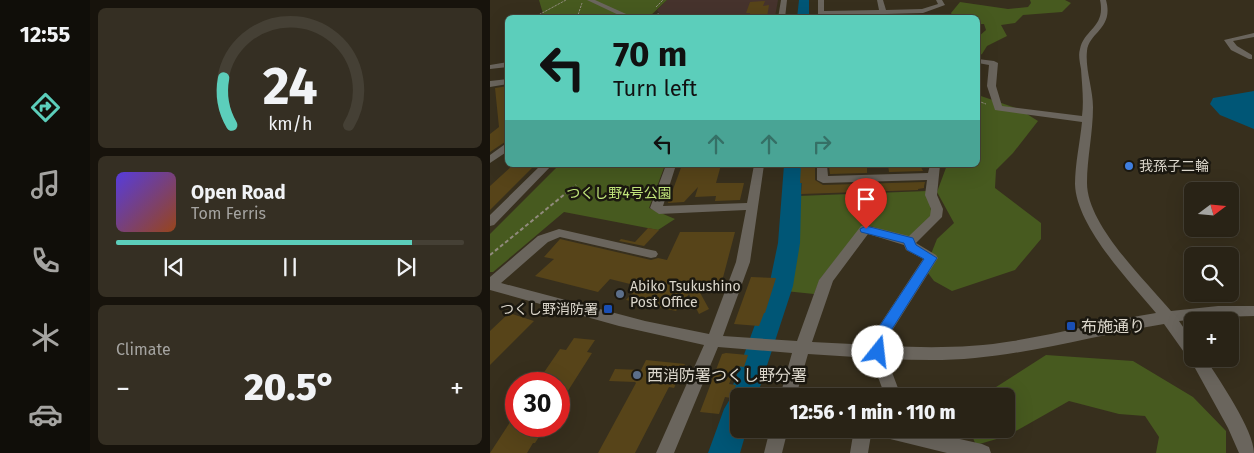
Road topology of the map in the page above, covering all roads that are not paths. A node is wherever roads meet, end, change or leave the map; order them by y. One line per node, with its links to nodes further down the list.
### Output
1 (590, 0): 9 (street)
2 (784, 0): 10 (street)
3 (821, 0): 11 (street)
4 (880, 0): 12 (street)
5 (939, 0): 7 (street)
6 (1103, 0): 21 (street)
7 (923, 11): 12 (street); 13 (street)
8 (852, 12): 11 (street); 12 (street)
9 (625, 15)
10 (782, 15)
11 (821, 15)
12 (884, 15)
13 (929, 15)
14 (1254, 35): 15 (street)
15 (1249, 57)
16 (980, 61): 21 (street)
17 (505, 64): 18 (street)
18 (490, 67)
19 (505, 81): 20 (street)
20 (490, 84)
21 (1087, 120): 37 (street)
22 (505, 148): 23 (street)
23 (490, 160)
24 (545, 167): 32 (street)
25 (670, 167): 31 (street)
26 (759, 167): 31 (street)
27 (822, 167): 30 (street)
28 (875, 167): 30 (street)
29 (934, 170): 30 (street); 33 (street)
30 (877, 178)
31 (753, 206): 38 (street)
32 (490, 222)
33 (909, 241): 40 (street); 41 (street)
34 (651, 254): 35 (street)
35 (490, 285): 38 (street)
36 (1254, 311): 37 (street)
37 (1167, 316): 39 (street); 41 (street)
38 (714, 340): 40 (street); 49 (street)
39 (1184, 340)
40 (802, 348): 41 (street); 43 (street)
41 (878, 352): 44 (street)
42 (1203, 367): 53 (street)
43 (790, 388)
44 (890, 388)
45 (777, 438): 50 (street)
46 (862, 438): 51 (street)
47 (920, 438): 48 (street)
48 (945, 449): 52 (street)
49 (665, 453)
50 (773, 453)
51 (859, 453)
52 (982, 453)
53 (1248, 453)

